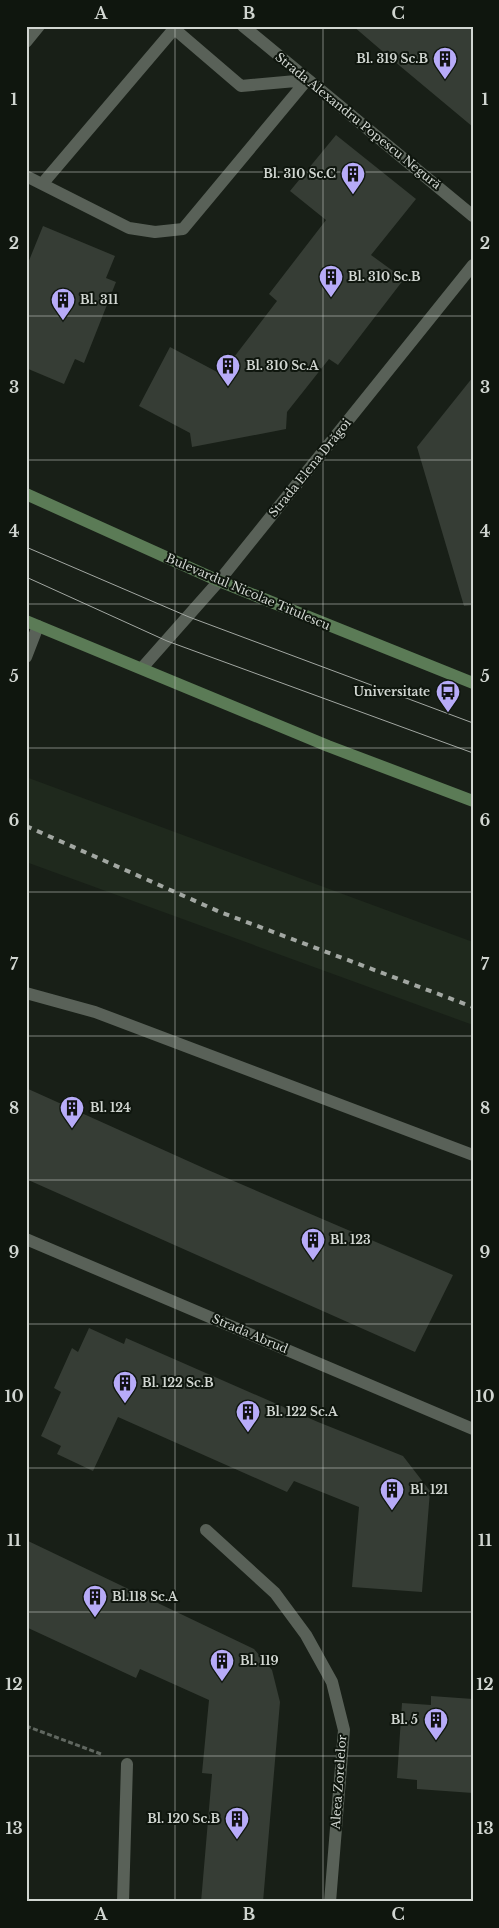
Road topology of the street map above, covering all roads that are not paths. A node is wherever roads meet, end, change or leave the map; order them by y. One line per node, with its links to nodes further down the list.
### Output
1 (39, 26): 4 (street)
2 (243, 26): 5 (street, Strada Alexandru Popescu Negură)
3 (172, 28): 5 (street); 7 (street)
4 (26, 42)
5 (307, 80): 7 (street); 8 (street, Strada Alexandru Popescu Negură)
6 (26, 176): 7 (street)
7 (43, 183)
8 (473, 216)
9 (473, 265): 11 (street, Strada Elena Drăgoi)
10 (26, 494): 11 (main road, Bulevardul Nicolae Titulescu)
11 (220, 581): 14 (street, Strada Elena Drăgoi); 15 (main road, Bulevardul Nicolae Titulescu)
12 (32, 624): 13 (street); 14 (main road)
13 (26, 657)
14 (142, 668): 16 (main road)
15 (473, 683)
16 (473, 802)
17 (26, 994): 18 (street)
18 (473, 1155)
19 (26, 1239): 20 (street, Strada Abrud)
20 (473, 1429)
21 (206, 1530): 24 (street, Aleea Zorelelor)
22 (127, 1764): 23 (street)
23 (123, 1902)
24 (330, 1902)

